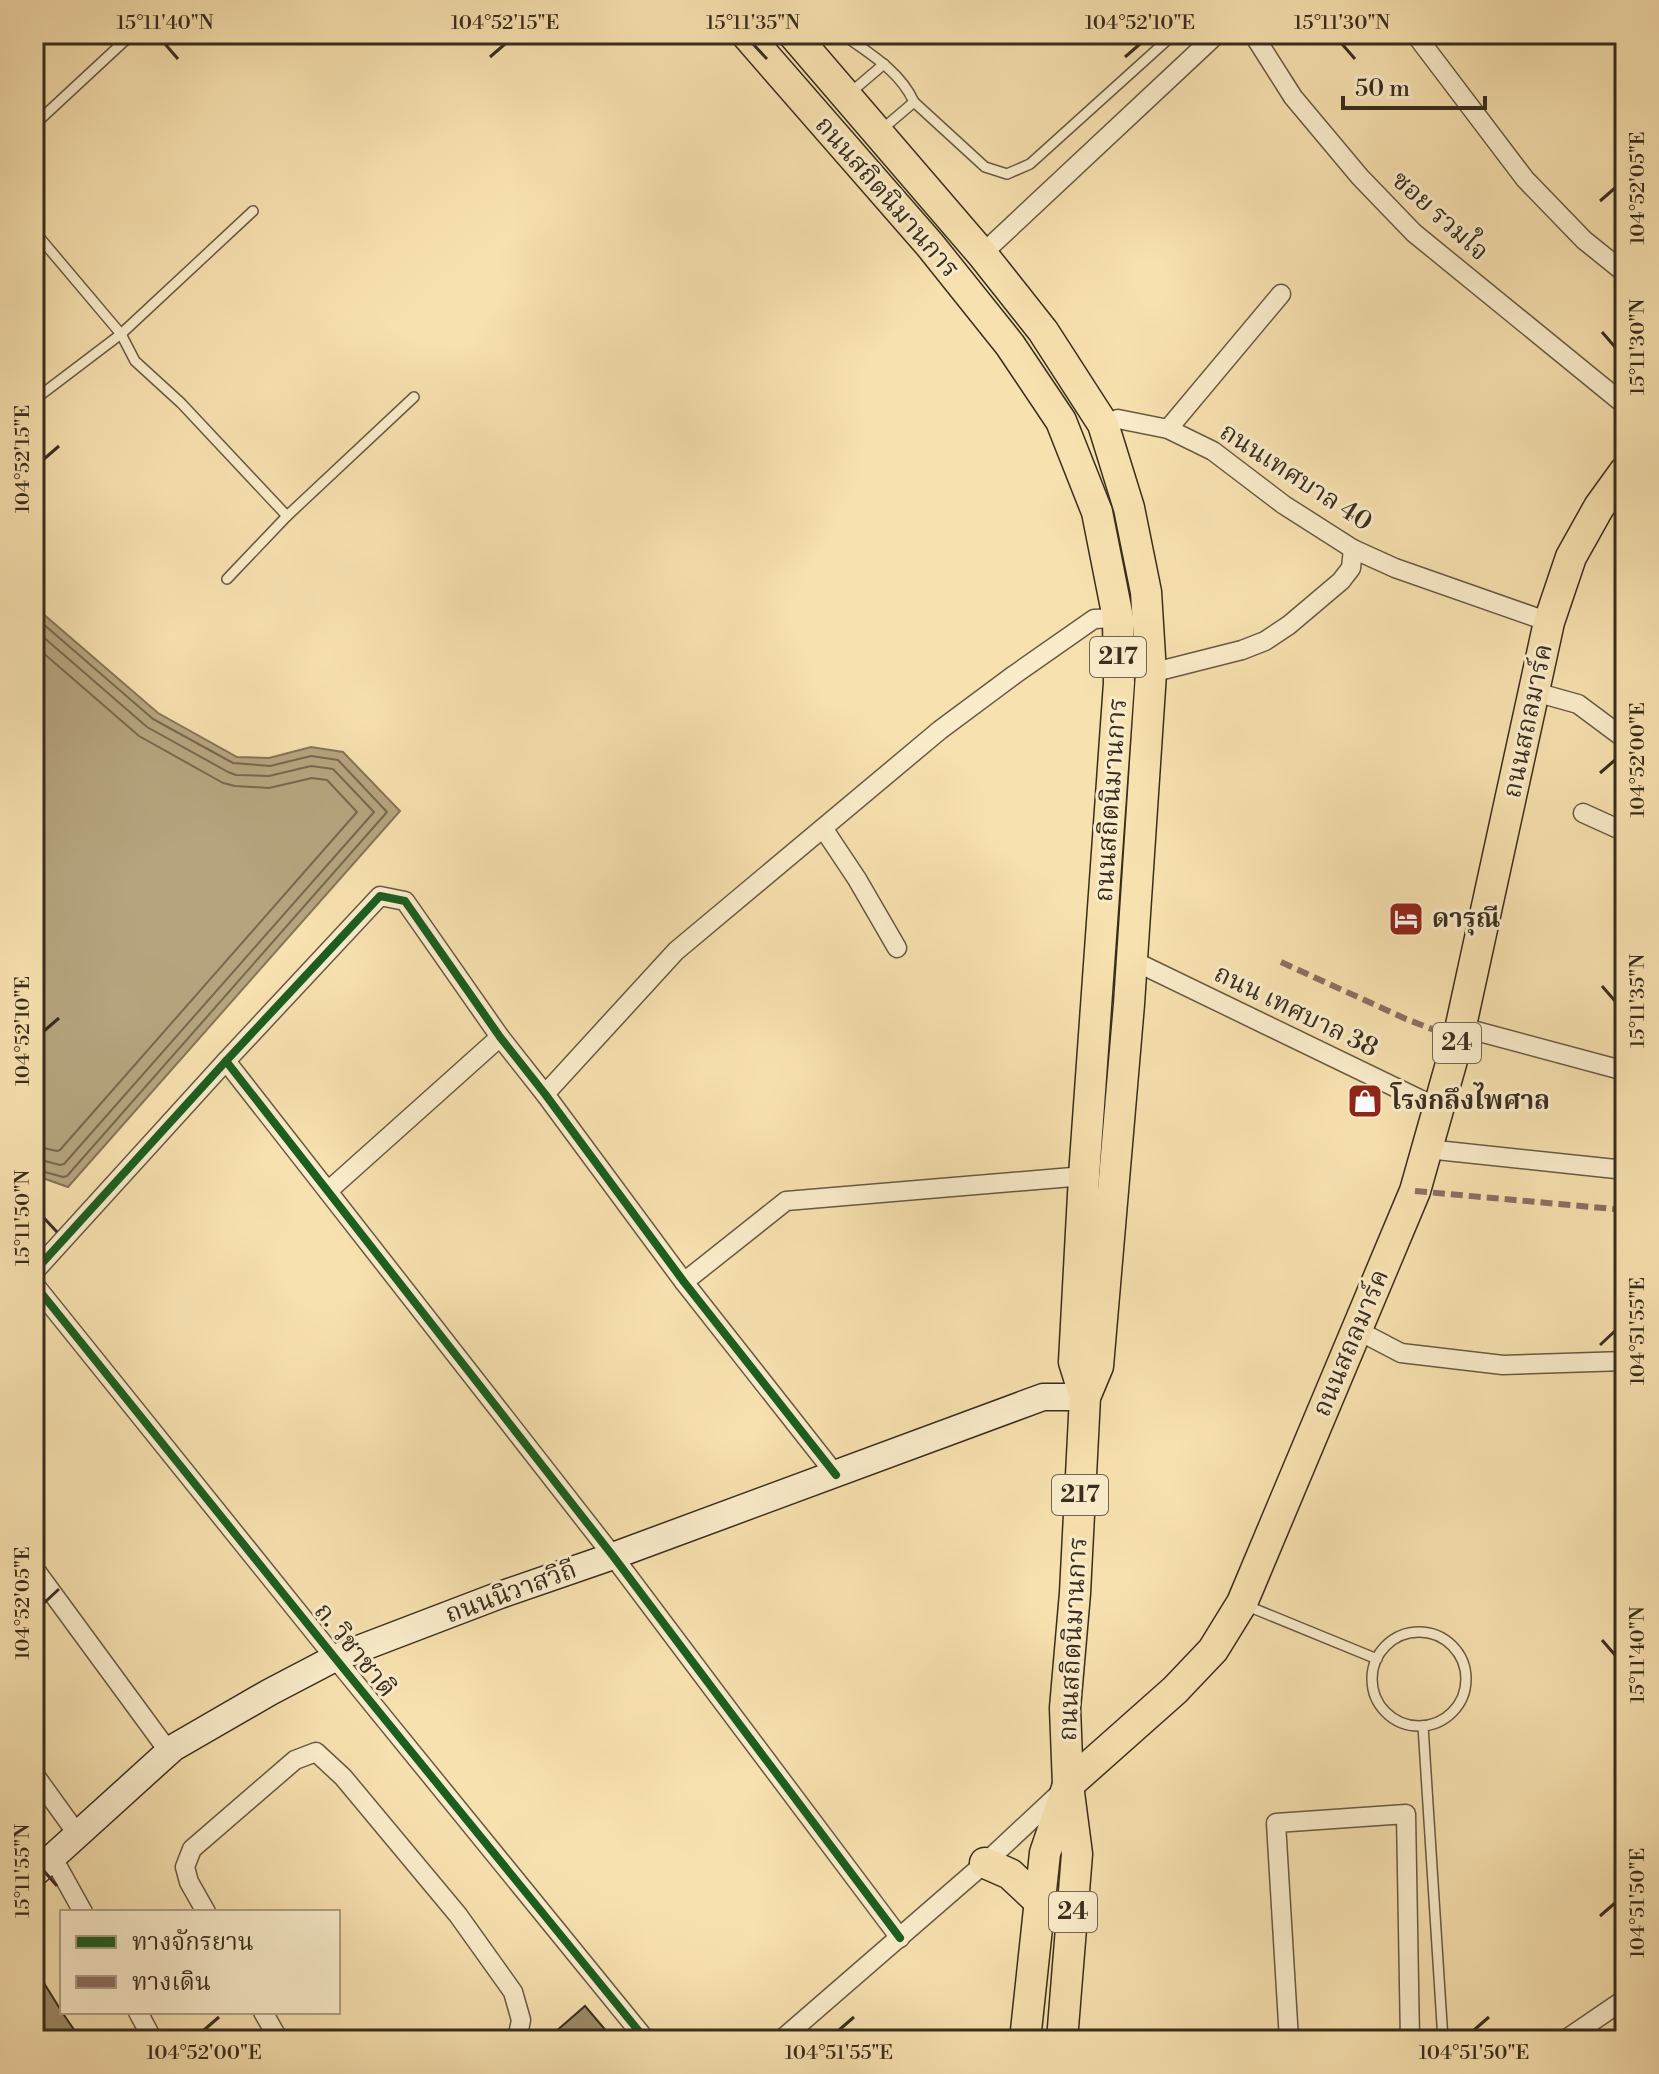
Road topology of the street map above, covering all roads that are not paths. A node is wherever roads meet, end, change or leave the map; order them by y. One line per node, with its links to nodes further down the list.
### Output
1 (132, 34): 12 (lane)
2 (746, 34): 29 (main road, ถนนสถิตนิมานการ / 217)
3 (793, 34): 10 (main road, ถนนสถิตนิมานการ / 217)
4 (842, 34): 9 (lane)
5 (1174, 34): 11 (lane)
6 (1217, 34): 16 (street)
7 (1253, 34): 22 (street, ซอย รวมใจ)
8 (1415, 34): 17 (street)
9 (884, 64): 10 (lane); 11 (lane)
10 (847, 95): 13 (main road, ถนนสถิตนิมานการ / 217)
11 (914, 102): 13 (lane)
12 (34, 125)
13 (879, 133): 16 (main road, ถนนสถิตนิมานการ / 217)
14 (253, 211): 19 (lane)
15 (34, 231): 19 (lane)
16 (982, 254): 23 (main road, ถนนสถิตนิมานการ / 217)
17 (1625, 273)
18 (1281, 294): 24 (street)
19 (121, 334): 21 (lane); 26 (lane)
20 (414, 397): 26 (lane)
21 (34, 400)
22 (1625, 405)
23 (1103, 424): 24 (street, ถนนเทศบาล 40); 31 (main road, ถนนสถิตนิมานการ / 217)
24 (1168, 429): 27 (street, ถนนเทศบาล 40)
25 (1625, 471): 30 (main road, ถนนสถลมาร์ค / 24)
26 (287, 516): 28 (lane)
27 (1353, 549): 30 (street, ถนนเทศบาล 40); 31 (street)
28 (227, 579)
29 (1118, 618): 35 (street); 47 (main road, ถนนสถิตนิมานการ / 217)
30 (1549, 622): 32 (main road, ถนนสถลมาร์ค / 24)
31 (1151, 673): 38 (main road, ถนนสถิตนิมานการ / 217)
32 (1535, 692): 33 (street); 39 (main road, ถนนสถลมาร์ค / 24)
33 (1625, 739)
34 (1583, 813): 36 (street)
35 (823, 828): 37 (street); 43 (street)
36 (1625, 832)
37 (897, 948)
38 (1132, 960): 44 (street, ถนน เทศบาล 38); 54 (main road, ถนนสถิตนิมานการ / 217)
39 (1461, 1027): 42 (street); 44 (main road, ถนนสถลมาร์ค / 24)
40 (500, 1037): 41 (street); 43 (street); 48 (street)
41 (226, 1061): 48 (street); 49 (street)
42 (1625, 1071)
43 (545, 1094): 50 (street)
44 (1438, 1108): 45 (main road, ถนนสถลมาร์ค / 24)
45 (1427, 1149): 46 (street); 52 (main road, ถนนสถลมาร์ค / 24)
46 (1625, 1170)
47 (1084, 1176): 50 (street); 54 (main road, ถนนสถิตนิมานการ / 217)
48 (328, 1191): 56 (street)
49 (34, 1272)
50 (684, 1282): 55 (street)
51 (34, 1284): 59 (street, ถ. วิชาชาติ)
52 (1357, 1330): 53 (street); 58 (main road, ถนนสถลมาร์ค / 24)
53 (1625, 1361)
54 (1085, 1397): 55 (main road, ถนนนิวาสวิถี); 64 (main road, ถนนสถิตนิมานการ / 217)
55 (836, 1475): 56 (main road, ถนนนิวาสวิถี)
56 (613, 1556): 59 (main road, ถนนนิวาสวิถี); 71 (street)
57 (34, 1568): 62 (street)
58 (1242, 1603): 60 (lane); 64 (main road, ถนนสถลมาร์ค / 24)
59 (335, 1658): 62 (main road, ถนนนิวาสวิถี); 78 (street, ถ. วิชาชาติ)
60 (1377, 1659): 61 (lane); 61 (lane)
61 (1423, 1726): 84 (lane)
62 (169, 1752): 65 (main road, ถนนนิวาสวิถี)
63 (34, 1774): 65 (street)
64 (1068, 1785): 66 (street, ถนนสถลมาร์ค); 68 (main road, ถนนสถิตนิมานการ / 24); 81 (main road, ถนนสถิตนิมานการ / 24)
65 (78, 1835): 67 (main road, ถนนนิวาสวิถี)
66 (985, 1863): 68 (main road); 71 (street, ถนนสถลมาร์ค)
67 (44, 1866): 69 (street)
68 (1041, 1903): 80 (main road, ถนนสถิตนิมานการ / 24)
69 (81, 1910)
70 (205, 1910): 77 (street)
71 (900, 1938): 79 (street, ถนนสถลมาร์ค)
72 (1625, 1999): 85 (street)
73 (139, 2014): 75 (street)
74 (264, 2014): 76 (street)
75 (153, 2040)
76 (279, 2040)
77 (517, 2040)
78 (646, 2040)
79 (781, 2040)
80 (1025, 2040)
81 (1062, 2040)
82 (1289, 2040): 83 (street)
83 (1410, 2040)
84 (1443, 2040)
85 (1565, 2040)

